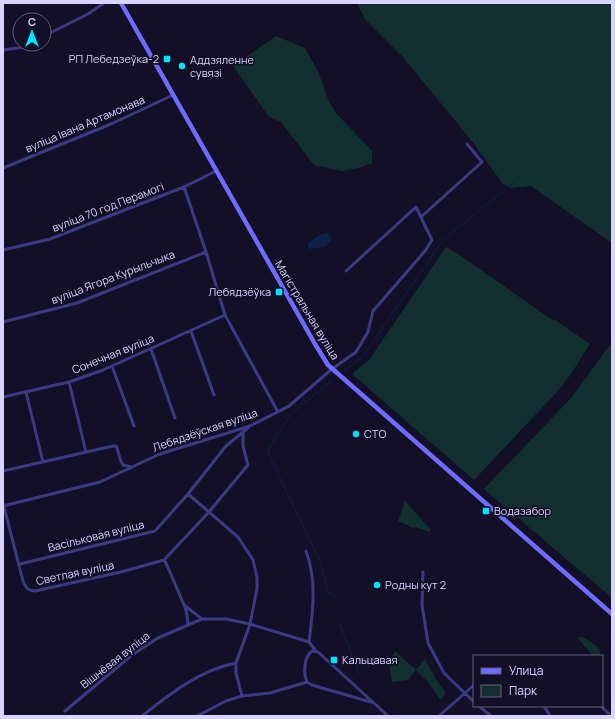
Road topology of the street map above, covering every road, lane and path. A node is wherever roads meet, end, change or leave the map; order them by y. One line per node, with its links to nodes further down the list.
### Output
1 (104, 3): 3 (street)
2 (121, 3): 4 (main road, Магістральная вуліца)
3 (52, 32)
4 (173, 95): 6 (street, вуліца Івана Артамонава); 7 (main road, Магістральная вуліца)
5 (467, 144): 9 (street)
6 (3, 168)
7 (216, 171): 8 (street, вуліца 70 год Перамогі); 18 (main road, Магістральная вуліца)
8 (184, 187): 10 (street, вуліца 70 год Перамогі); 11 (street)
9 (421, 217): 12 (street); 18 (street, Лебядзёўская вуліца)
10 (3, 250)
11 (206, 252): 13 (street); 14 (street, вуліца Ягора Курыльчыка)
12 (346, 271)
13 (224, 316): 15 (street, Сонечная вуліца); 23 (street)
14 (3, 322)
15 (191, 331): 16 (street, Сонечная вуліца); 21 (street)
16 (151, 349): 17 (street, Сонечная вуліца); 24 (street)
17 (112, 366): 19 (street, Сонечная вуліца); 25 (street)
18 (332, 369): 23 (street, Лебядзёўская вуліца); 42 (main road, Магістральная вуліца)
19 (69, 382): 20 (street, Сонечная вуліца); 30 (street)
20 (26, 392): 22 (street, Сонечная вуліца); 31 (street)
21 (214, 395)
22 (3, 397)
23 (278, 412): 26 (street, Лебядзёўская вуліца)
24 (175, 418)
25 (134, 426)
26 (250, 426): 27 (street, Лебядзёўская вуліца); 28 (street, Васільковая вуліца)
27 (231, 432): 29 (street); 32 (street, Лебядзёўская вуліца)
28 (243, 433): 29 (street, Васільковая вуліца); 36 (street)
29 (234, 438): 34 (street, Васільковая вуліца)
30 (86, 452): 31 (street); 32 (street)
31 (43, 462): 33 (street)
32 (132, 468): 35 (street, Лебядзёўская вуліца)
33 (3, 471)
34 (188, 494): 36 (street); 39 (street, Васільковая вуліца)
35 (3, 505): 39 (street, Светлая вуліца)
36 (208, 513): 38 (street); 44 (street)
37 (306, 551): 46 (street)
38 (164, 560): 39 (street, Светлая вуліца); 41 (street)
39 (20, 564)
40 (423, 572): 51 (street)
41 (184, 605): 43 (street); 45 (street)
42 (612, 614)
43 (202, 619): 44 (street, Вішнёвая вуліца); 45 (street, Вішнёвая вуліца)
44 (250, 624): 46 (street, Вішнёвая вуліца); 48 (street)
45 (188, 625): 58 (street, Вішнёвая вуліца)
46 (309, 642): 47 (street)
47 (315, 650): 49 (street); 54 (street)
48 (236, 663): 52 (street); 59 (street)
49 (307, 682): 52 (street); 54 (street)
50 (473, 686): 51 (street)
51 (464, 693): 53 (street); 62 (street)
52 (242, 696): 60 (street)
53 (473, 701)
54 (374, 703): 61 (street)
55 (480, 707): 63 (street)
56 (545, 707): 64 (street)
57 (602, 707): 65 (street)
58 (65, 711)
59 (142, 716)
60 (197, 716)
61 (388, 716)
62 (439, 716)
63 (491, 716)
64 (550, 716)
65 (611, 716)

